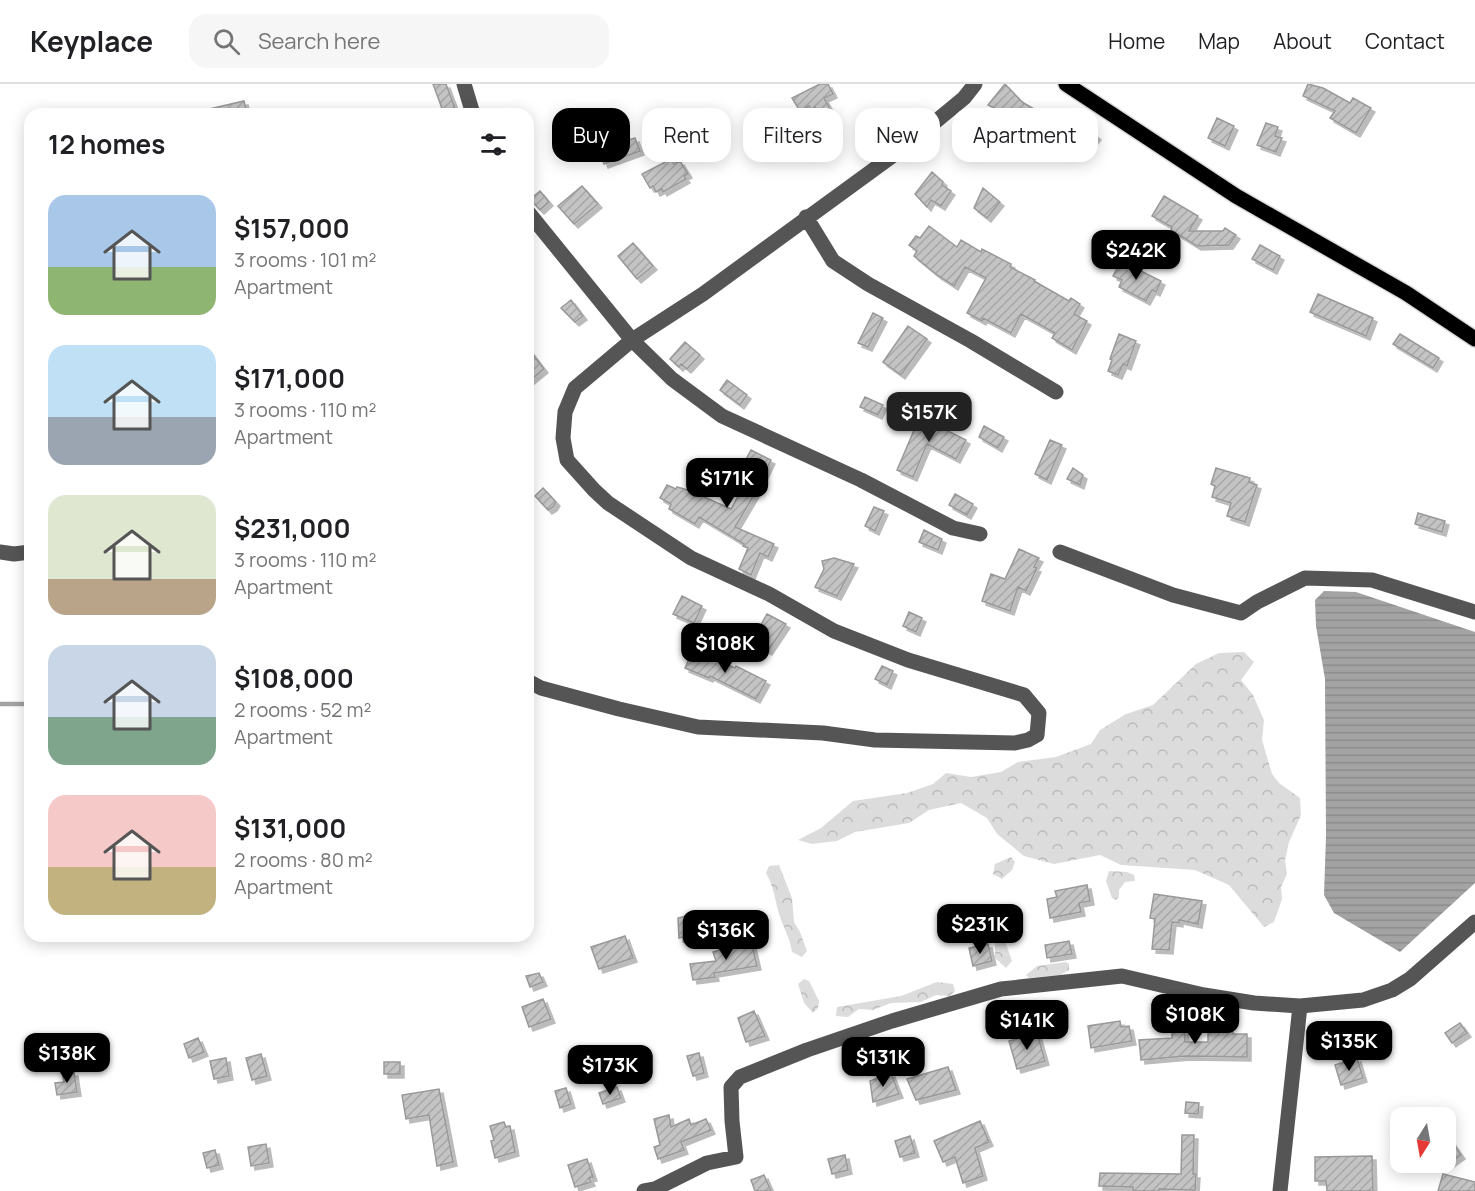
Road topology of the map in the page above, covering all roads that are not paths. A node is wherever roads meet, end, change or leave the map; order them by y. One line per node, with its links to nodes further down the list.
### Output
1 (464, 84): 4 (street)
2 (975, 84): 5 (street)
3 (1066, 84): 7 (main road)
4 (471, 108)
5 (806, 217): 8 (street); 9 (street)
6 (534, 219): 8 (street)
7 (1475, 339)
8 (632, 340): 10 (street); 15 (street)
9 (1056, 392)
10 (980, 534)
11 (0, 552): 13 (street)
12 (1060, 552): 14 (street)
13 (24, 553)
14 (1475, 612)
15 (534, 684)
16 (1475, 922): 17 (street)
17 (1300, 1006): 18 (street); 19 (street)
18 (644, 1191)
19 (1280, 1191)

